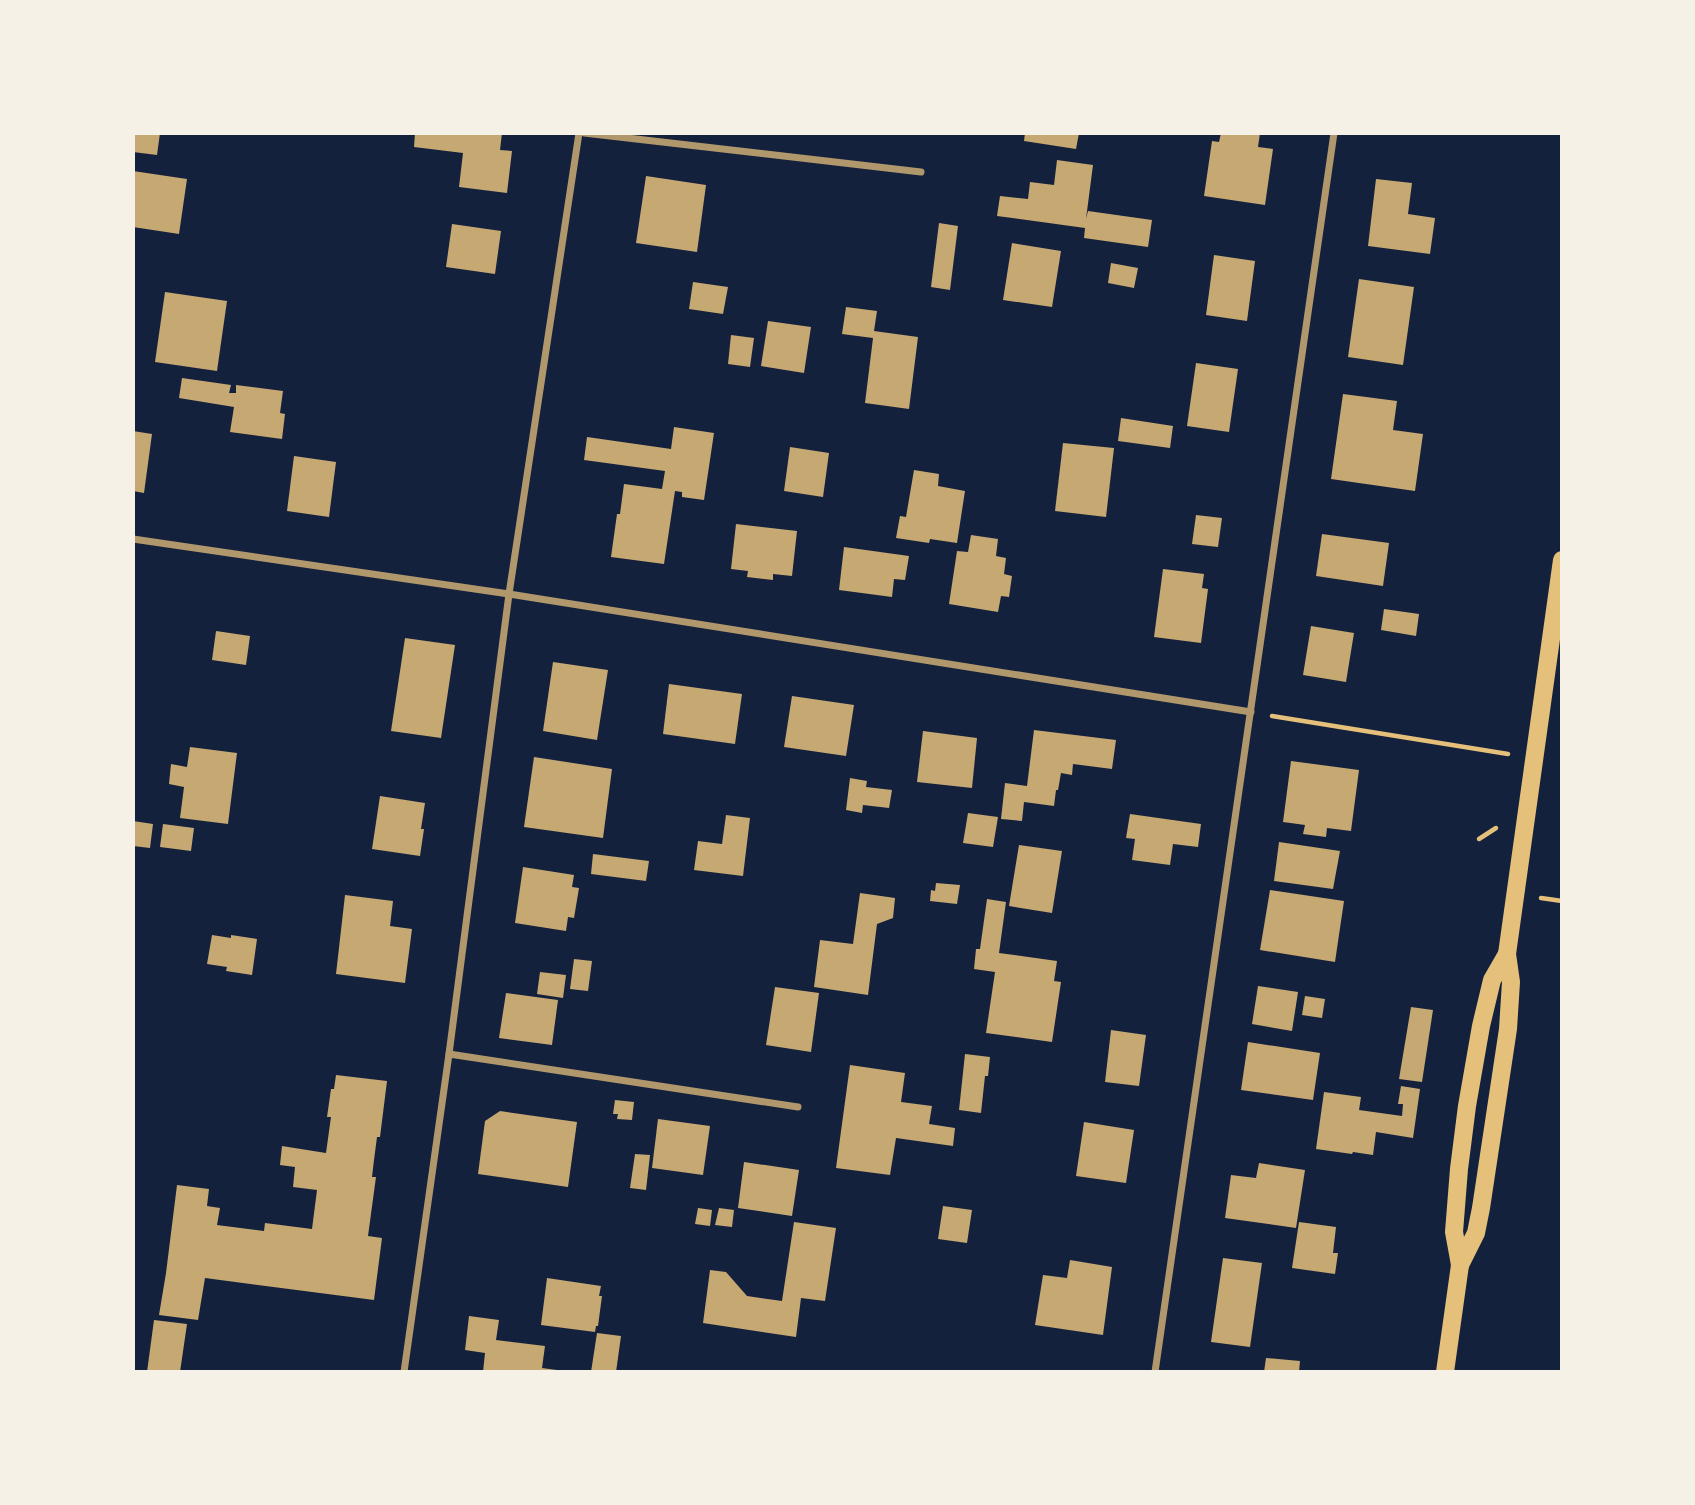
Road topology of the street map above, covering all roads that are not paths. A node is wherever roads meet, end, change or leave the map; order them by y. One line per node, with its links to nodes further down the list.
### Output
1 (581, 133): 3 (street); 6 (street)
2 (1334, 133): 7 (street)
3 (921, 172)
4 (133, 539): 6 (street)
5 (1562, 560): 8 (main road)
6 (509, 594): 7 (street); 9 (street)
7 (1251, 712): 13 (street)
8 (1507, 954): 11 (main road); 11 (main road)
9 (449, 1054): 10 (street); 12 (street)
10 (798, 1107)
11 (1460, 1265): 14 (main road)
12 (404, 1372)
13 (1154, 1372)
14 (1445, 1372)

